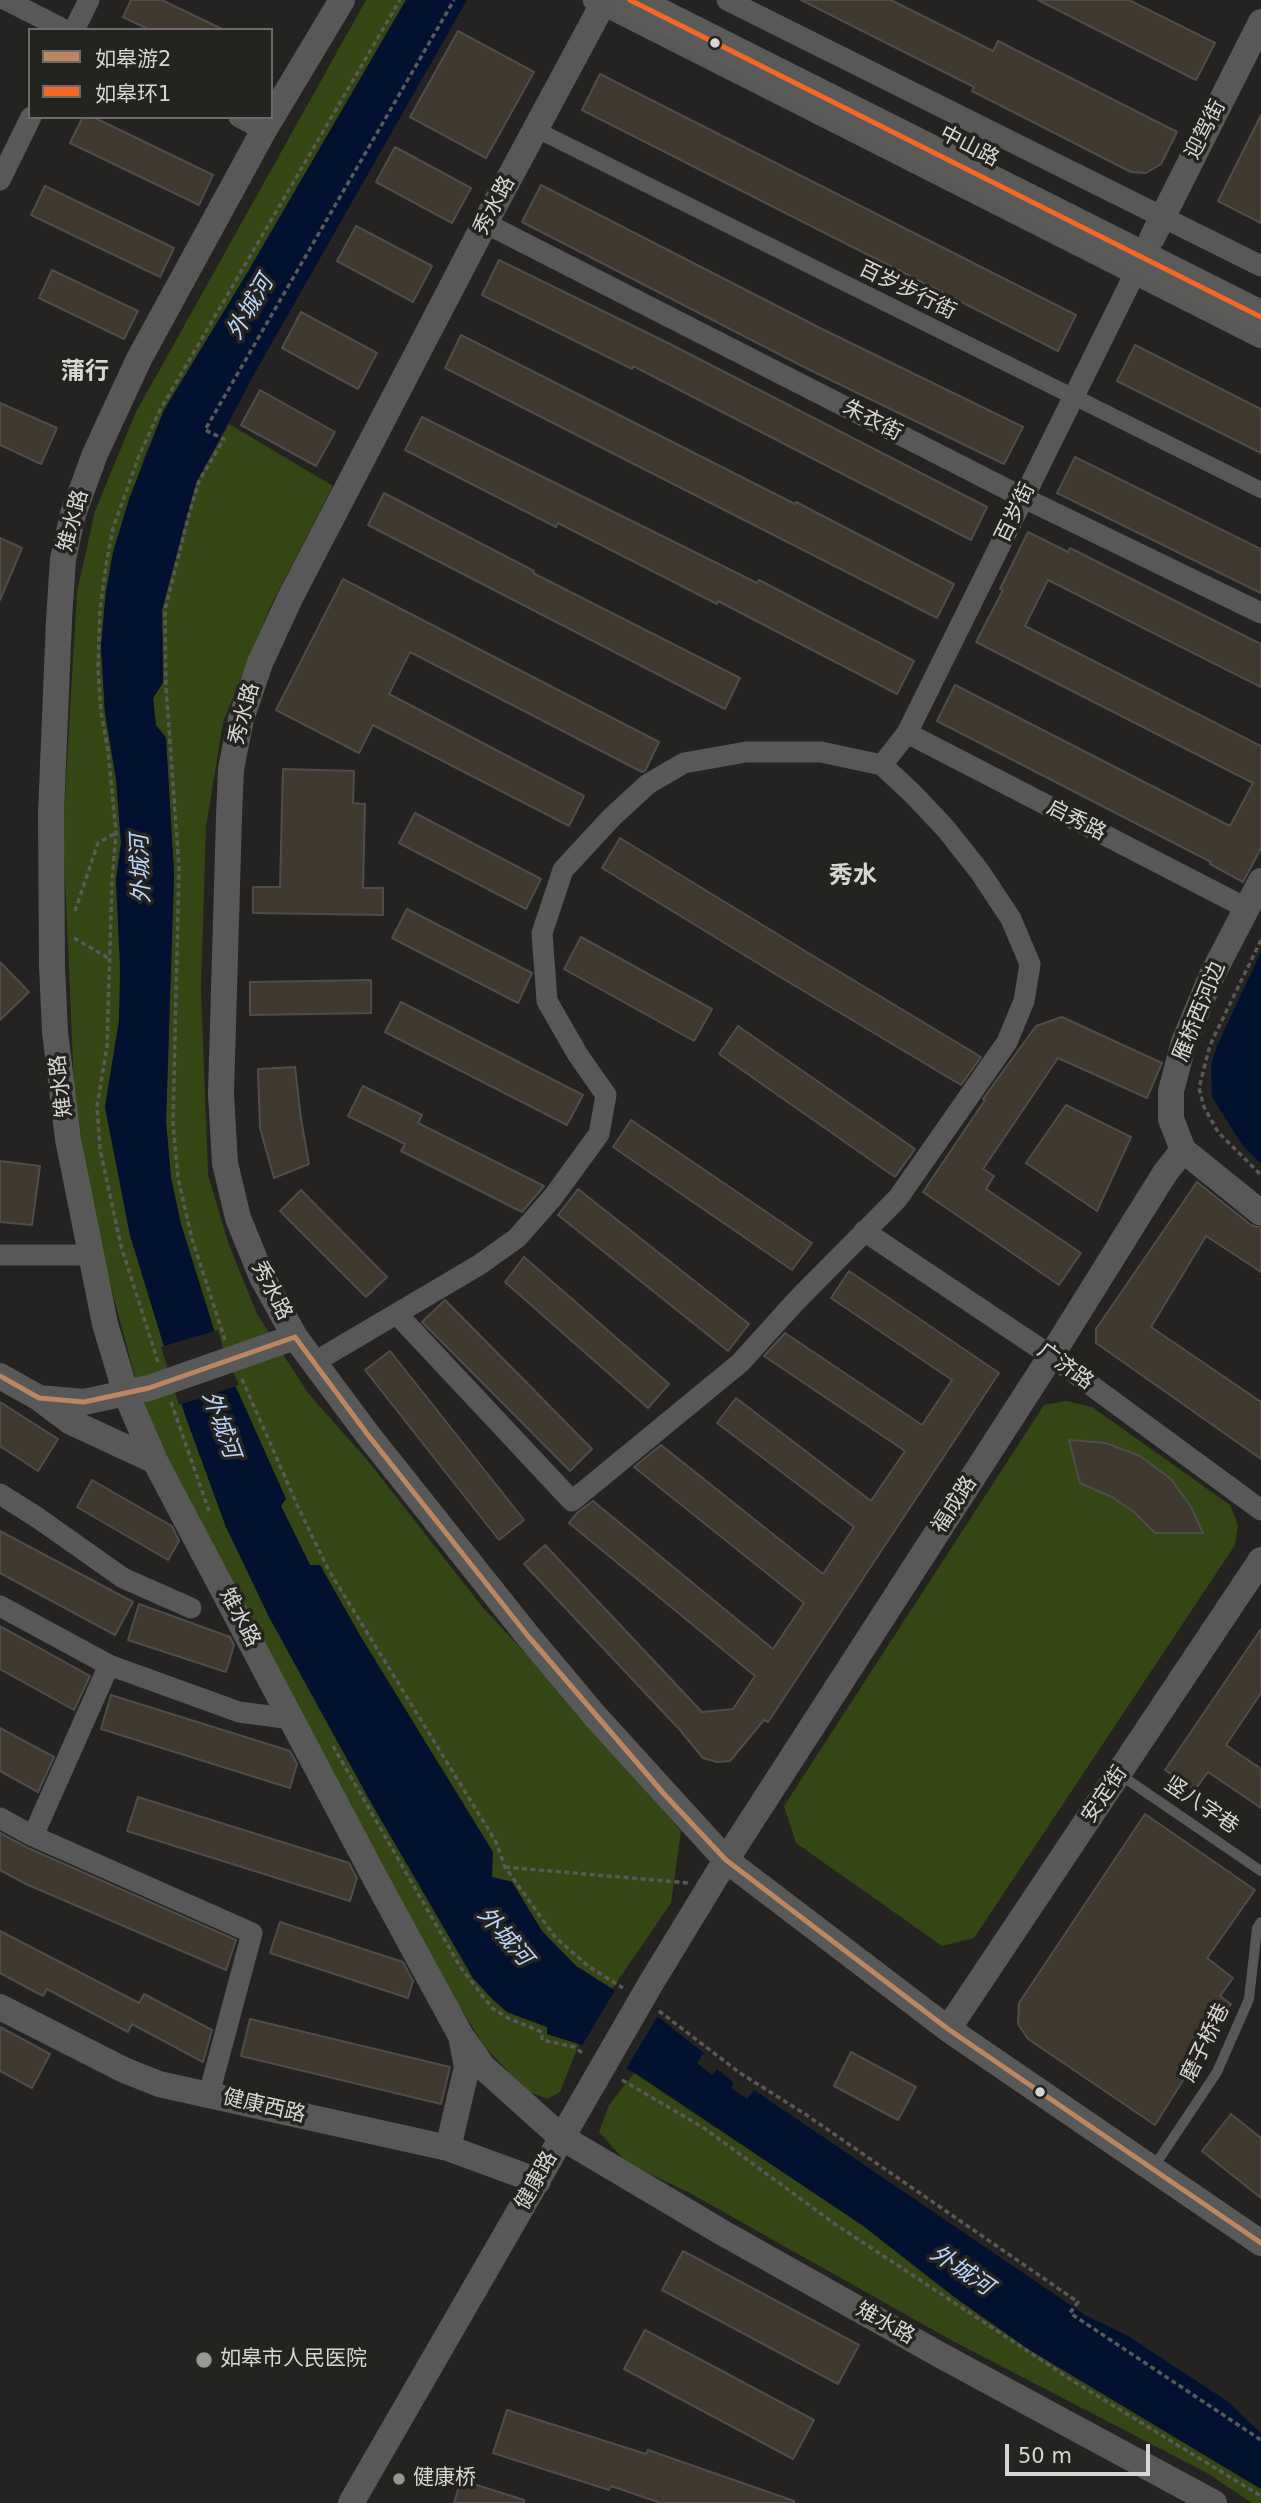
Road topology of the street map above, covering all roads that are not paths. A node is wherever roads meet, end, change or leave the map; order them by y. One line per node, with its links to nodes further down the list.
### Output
1 (6, 0): 8 (street)
2 (89, 0): 9 (street)
3 (342, 0): 10 (street, 雉水路)
4 (677, 0): 18 (main road, 中山路)
5 (727, 0): 18 (street)
6 (608, 1): 14 (street, 秀水路); 18 (main road, 中山路)
7 (1261, 22): 18 (street, 迎驾街)
8 (61, 28)
9 (75, 28)
10 (273, 115)
11 (30, 119): 16 (street)
12 (243, 119): 15 (street)
13 (271, 119): 15 (street, 雉水路)
14 (535, 129): 17 (street, 秀水路); 23 (street, 百岁步行街)
15 (264, 130): 35 (street, 雉水路)
16 (0, 180)
17 (485, 223): 25 (street, 朱衣街); 37 (street, 秀水路)
18 (1148, 246): 19 (street); 20 (main road, 中山路); 21 (main road, 中山路); 22 (street); 23 (street, 百岁街)
19 (1261, 266)
20 (1261, 292)
21 (1261, 317)
22 (1261, 338)
23 (1073, 397): 24 (street, 百岁步行街); 25 (street, 百岁街)
24 (1261, 490)
25 (1024, 498): 26 (street, 朱衣街); 27 (street, 百岁街)
26 (1261, 613)
27 (907, 733): 28 (street, 百岁街); 30 (street, 启秀路)
28 (882, 765): 33 (street); 36 (street)
29 (1261, 881): 30 (street, 雁桥西河边)
30 (1246, 908): 31 (street, 雁桥西河边)
31 (1183, 1150): 32 (street); 38 (street, 福成路)
32 (1261, 1213)
33 (864, 1231): 36 (street); 38 (street, 广济路)
34 (0, 1255): 35 (street)
35 (89, 1255): 41 (street, 雉水路)
36 (397, 1314): 39 (street)
37 (295, 1337): 39 (street, 秀水路); 41 (street)
38 (1051, 1356): 45 (street, 广济路); 54 (street, 福成路)
39 (313, 1363): 54 (street, 秀水路)
40 (0, 1376): 42 (street)
41 (151, 1387): 42 (street); 43 (street, 雉水路)
42 (39, 1398): 43 (street)
43 (155, 1461): 50 (street, 雉水路)
44 (0, 1494): 48 (street)
45 (1261, 1510)
46 (1261, 1560): 51 (street, 安定街)
47 (0, 1606): 49 (street)
48 (191, 1608)
49 (109, 1665): 50 (street); 53 (street)
50 (292, 1719): 59 (street, 雉水路)
51 (1119, 1774): 55 (lane, 竖八字巷); 58 (street, 安定街)
52 (0, 1818): 53 (street)
53 (33, 1836): 60 (street)
54 (726, 1860): 58 (street, 秀水路); 61 (street, 健康路)
55 (1261, 1871)
56 (1261, 1922): 63 (lane, 磨子桥巷)
57 (0, 2007): 60 (street, 健康西路)
58 (948, 2029): 63 (street, 秀水路)
59 (461, 2036): 61 (street, 雉水路); 62 (street, 雉水路)
60 (209, 2094): 62 (street, 健康西路)
61 (561, 2137): 64 (street, 健康路); 67 (street, 雉水路)
62 (448, 2148): 64 (street, 健康西路)
63 (1153, 2169): 65 (street, 秀水路)
64 (538, 2181): 66 (street, 健康路)
65 (1261, 2243)
66 (351, 2503)
67 (1214, 2503)

